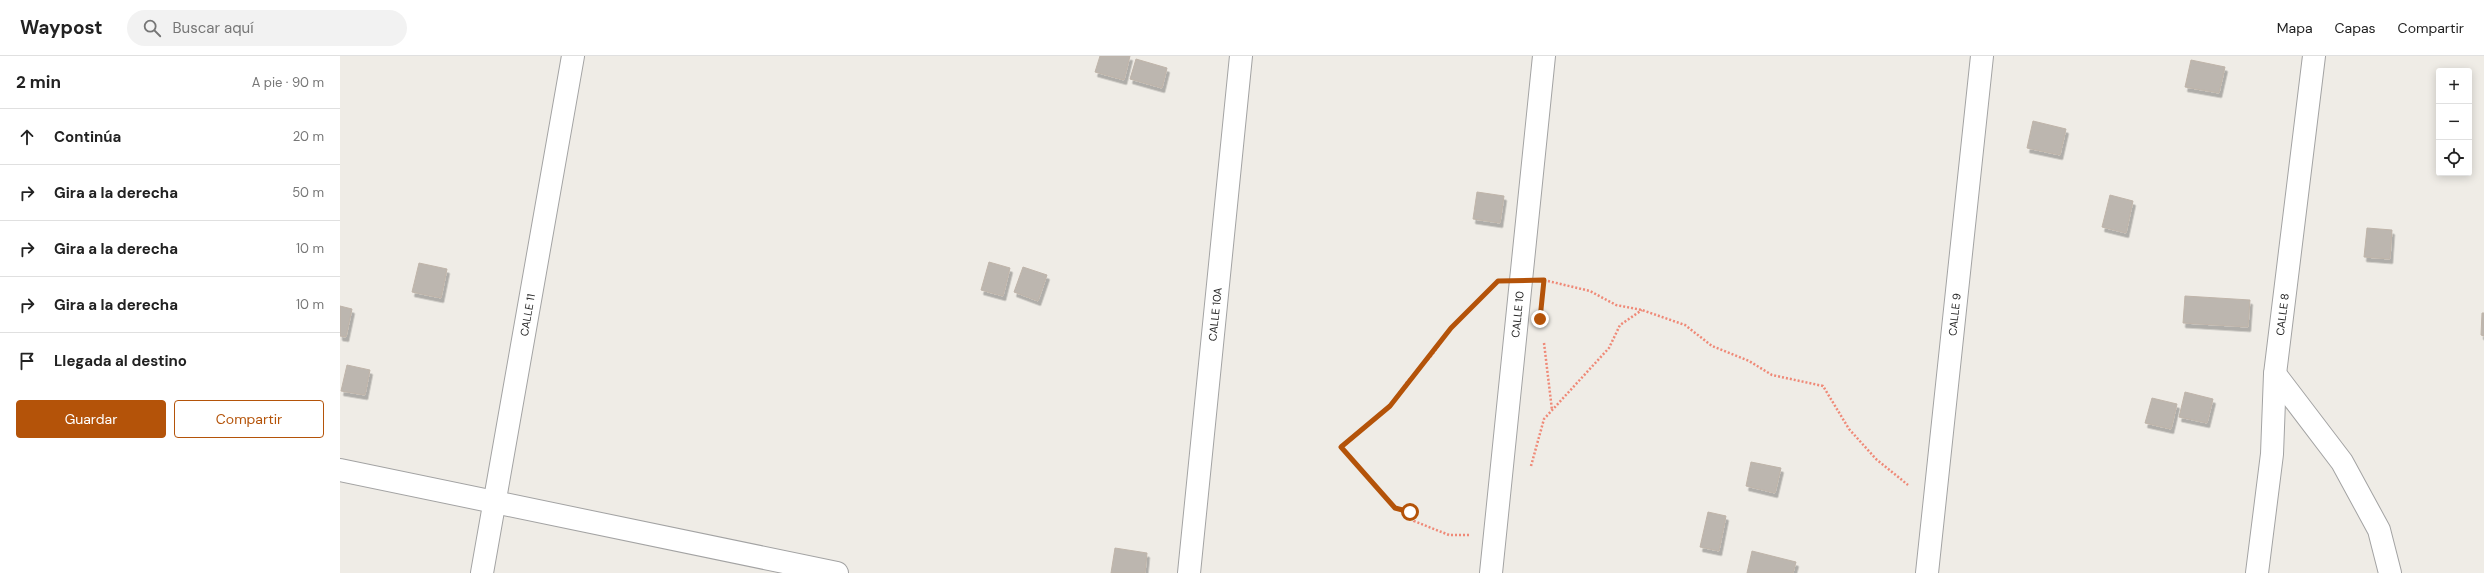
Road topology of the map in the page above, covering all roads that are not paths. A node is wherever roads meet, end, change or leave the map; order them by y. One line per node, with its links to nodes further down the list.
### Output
1 (573, 56): 8 (street, CALLE 11)
2 (1241, 56): 11 (street, CALLE 10A)
3 (1544, 56): 12 (street, CALLE 10)
4 (1982, 56): 13 (street, CALLE 9)
5 (2314, 56): 6 (street, CALLE 8)
6 (2275, 374): 14 (street, CALLE 8); 15 (street)
7 (340, 470): 8 (street)
8 (495, 501): 9 (street, CALLE 11); 10 (street)
9 (482, 573)
10 (837, 573)
11 (1189, 573)
12 (1491, 573)
13 (1927, 573)
14 (2257, 573)
15 (2390, 573)

